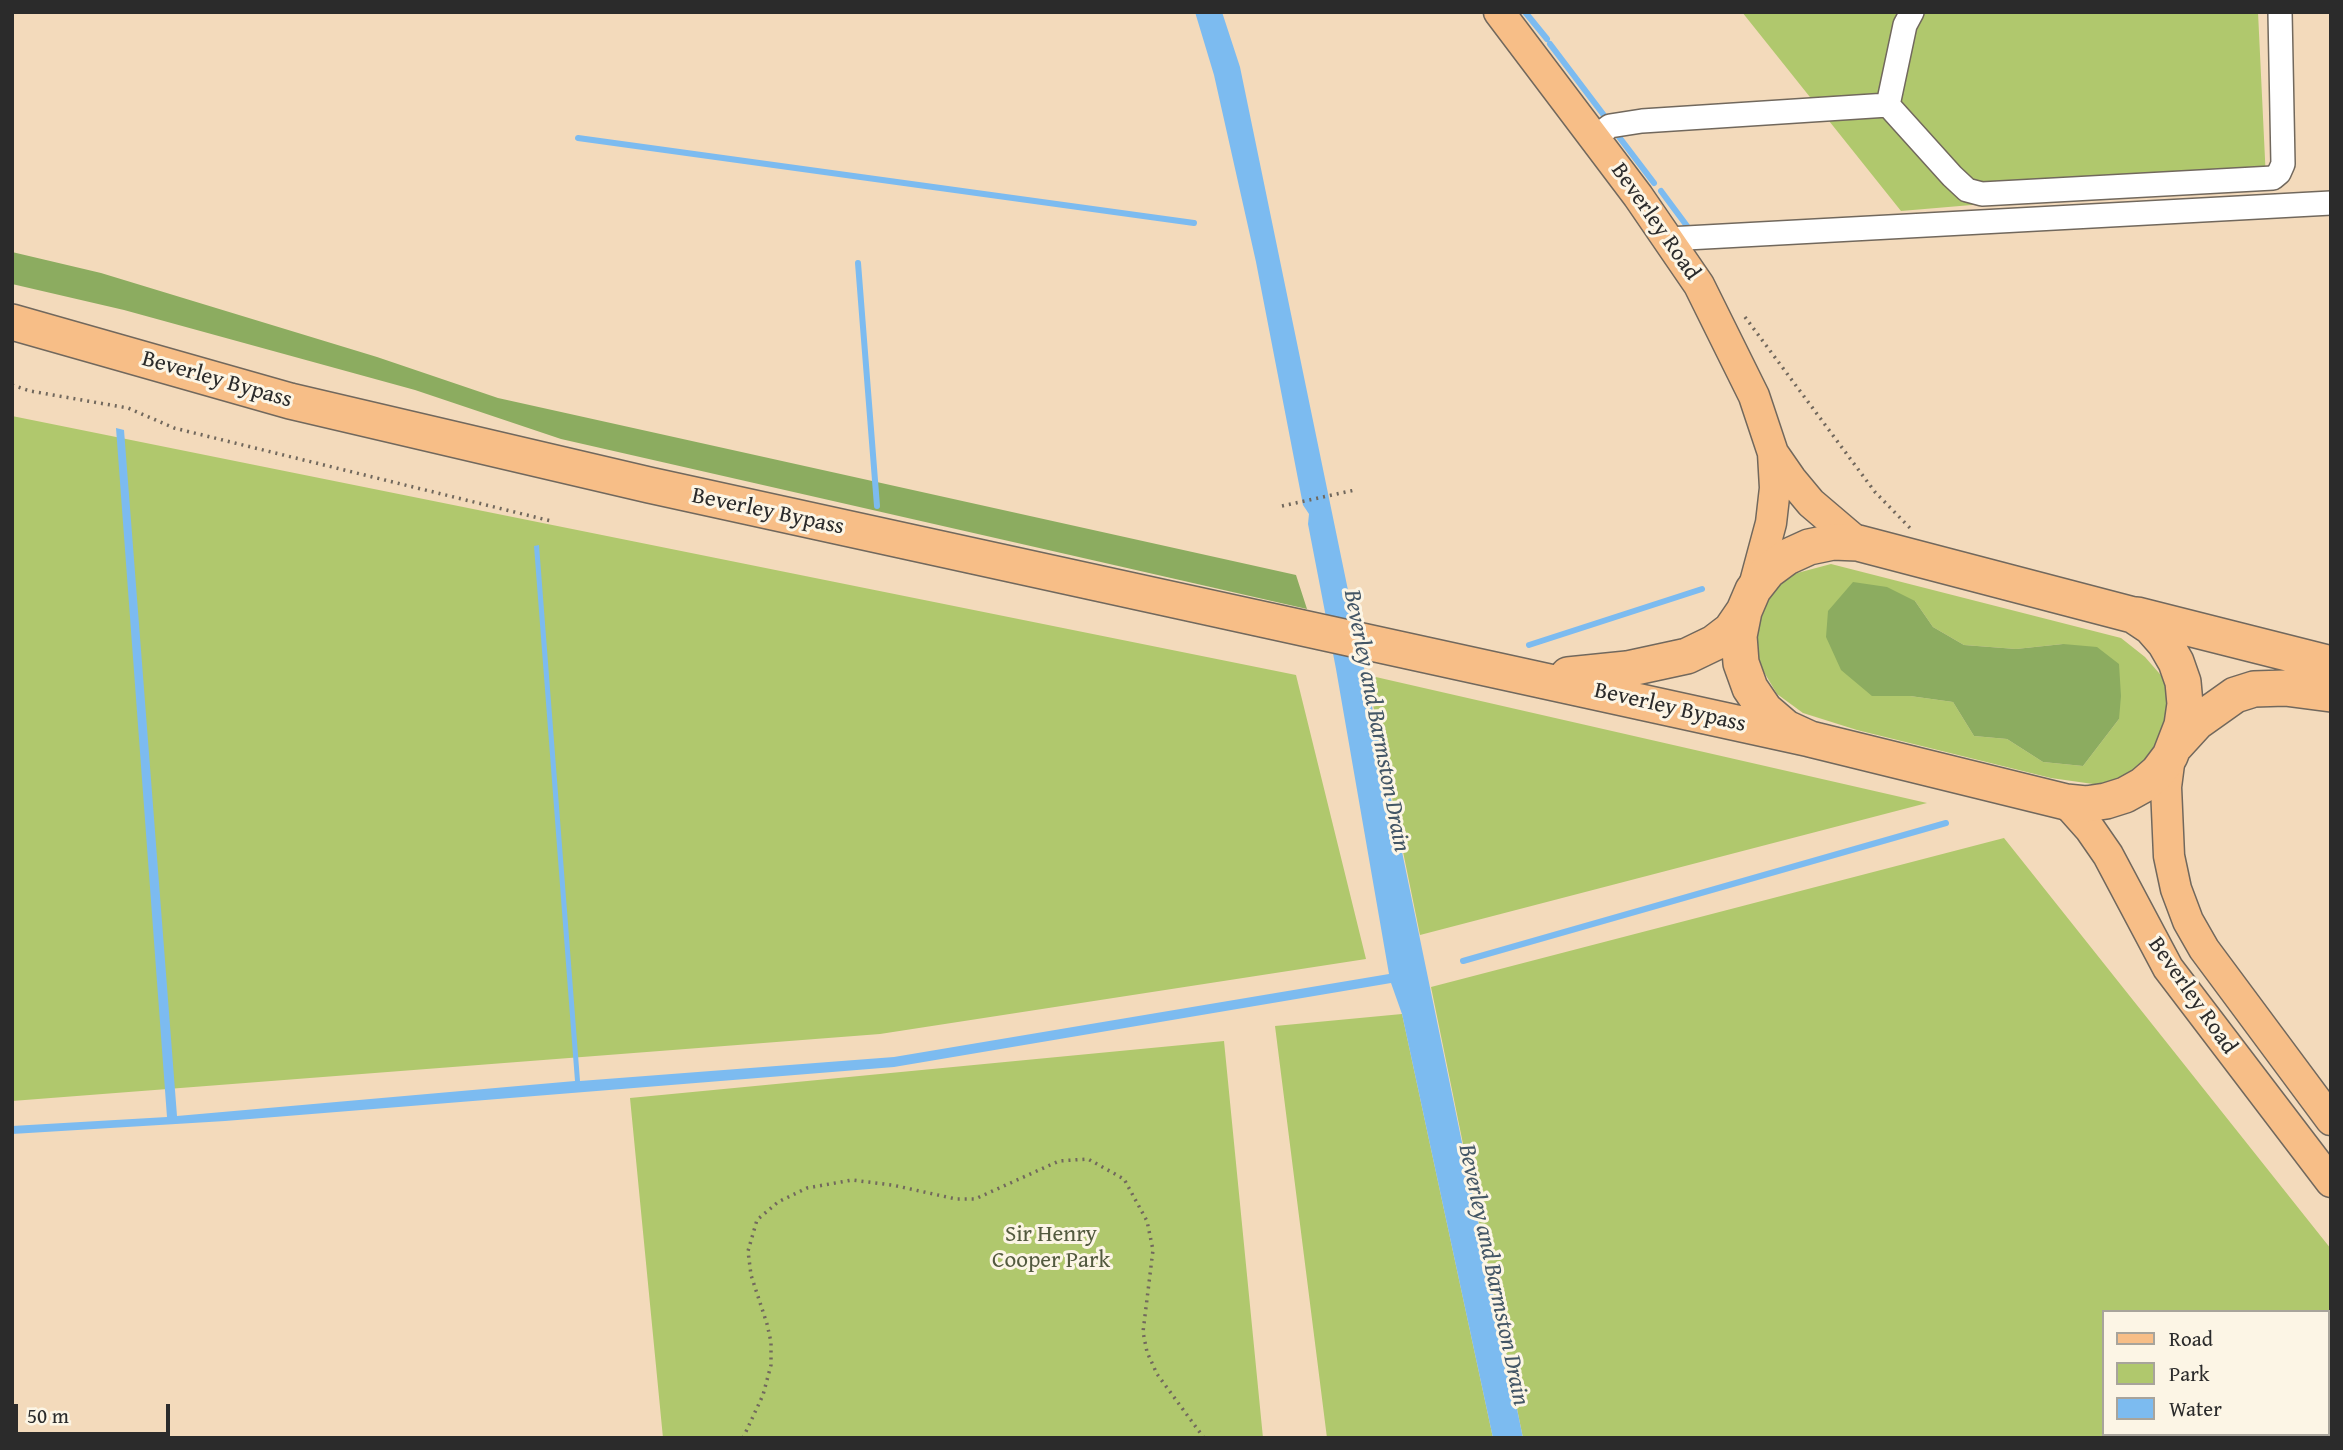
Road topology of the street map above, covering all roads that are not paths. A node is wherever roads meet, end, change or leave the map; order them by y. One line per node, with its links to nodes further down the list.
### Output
1 (1499, 12): 5 (main road, Beverley Road)
2 (1912, 12): 4 (lane)
3 (2280, 12): 4 (lane)
4 (1888, 105): 5 (lane)
5 (1594, 138): 7 (main road, Beverley Road)
6 (2331, 203): 7 (lane)
7 (1668, 239): 9 (main road, Beverley Road)
8 (12, 321): 14 (highway, Beverley Bypass)
9 (1773, 453): 10 (main road, Beverley Road); 11 (main road, Beverley Road)
10 (1858, 544): 11 (highway, Beverley Bypass); 12 (highway, Beverley Bypass)
11 (1749, 601): 14 (highway, Beverley Bypass); 16 (highway)
12 (2133, 615): 13 (highway, Beverley Bypass); 17 (highway)
13 (2331, 664)
14 (1530, 677): 16 (highway, Beverley Bypass)
15 (2331, 694): 17 (highway)
16 (1810, 739): 18 (highway)
17 (2173, 751): 18 (highway); 19 (main road, Beverley Road)
18 (2066, 802): 20 (main road, Beverley Road)
19 (2331, 1120)
20 (2331, 1182)

